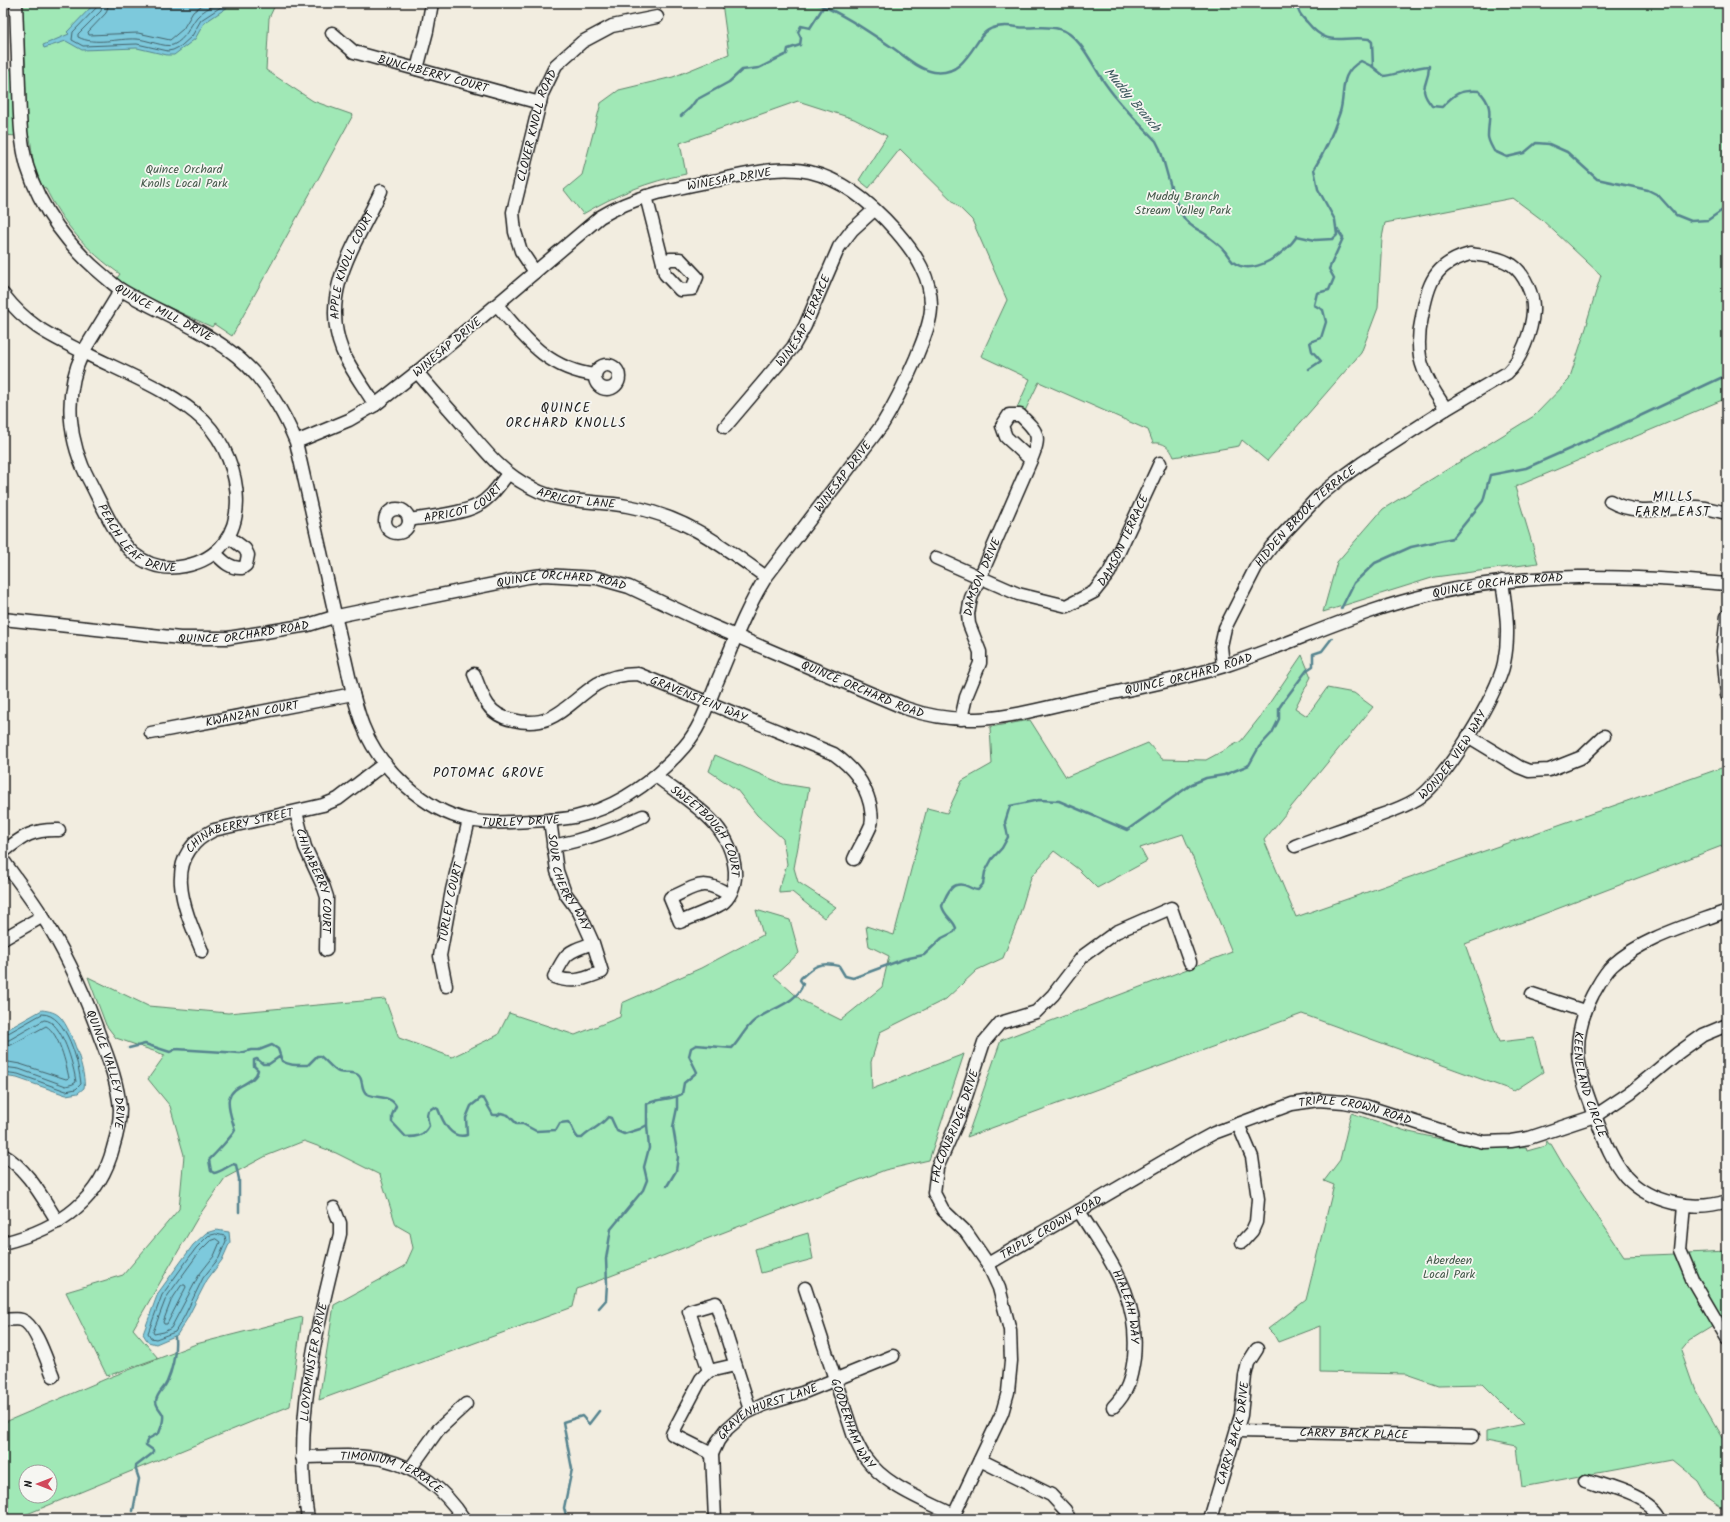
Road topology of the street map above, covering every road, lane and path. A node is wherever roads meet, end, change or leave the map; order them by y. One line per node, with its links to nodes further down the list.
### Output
1 (16, 3): 12 (street, QUINCE MILL DRIVE)
2 (432, 3): 5 (street)
3 (657, 17): 6 (street, CLOVER KNOLL ROAD)
4 (332, 33): 5 (street, BUNCHBERRY COURT)
5 (417, 69): 6 (street, BUNCHBERRY COURT)
6 (540, 103): 11 (street, CLOVER KNOLL ROAD)
7 (382, 191): 18 (street, APPLE KNOLL COURT)
8 (646, 196): 9 (street, WINESAP DRIVE); 10 (street); 11 (street, WINESAP DRIVE)
9 (874, 210): 20 (street, WINESAP TERRACE); 31 (street, WINESAP DRIVE)
10 (663, 263)
11 (535, 272): 14 (street, WINESAP DRIVE)
12 (121, 290): 15 (street, PEACH LEAF DRIVE); 21 (street, QUINCE MILL DRIVE)
13 (3, 294): 15 (street)
14 (497, 305): 16 (street, WINESAP DRIVE); 17 (street)
15 (83, 352): 28 (street, PEACH LEAF DRIVE); 29 (street, PEACH LEAF DRIVE)
16 (417, 372): 18 (street, WINESAP DRIVE); 24 (street, APRICOT LANE)
17 (595, 375)
18 (375, 405): 21 (street, WINESAP DRIVE)
19 (1446, 409): 19 (street, HIDDEN BROOK TERRACE); 39 (street, HIDDEN BROOK TERRACE)
20 (726, 427)
21 (296, 442): 35 (street, QUINCE MILL DRIVE)
22 (1031, 460): 32 (street, DAMSON DRIVE)
23 (1160, 463): 32 (street, DAMSON TERRACE)
24 (508, 474): 27 (street, APRICOT COURT); 31 (street, APRICOT LANE)
25 (1610, 501): 26 (street)
26 (1727, 513)
27 (409, 520)
28 (229, 537): 29 (street, PEACH LEAF DRIVE); 29 (street)
29 (216, 553)
30 (936, 558): 32 (street, DAMSON TERRACE)
31 (766, 577): 38 (street, WINESAP DRIVE)
32 (979, 577): 44 (street, DAMSON DRIVE)
33 (1502, 581): 34 (street, QUINCE ORCHARD ROAD); 39 (street, QUINCE ORCHARD ROAD); 46 (street, WONDER VIEW WAY)
34 (1727, 584)
35 (336, 616): 37 (street, QUINCE ORCHARD ROAD); 38 (street, QUINCE ORCHARD ROAD); 41 (street, TURLEY DRIVE)
36 (1727, 616): 42 (street)
37 (3, 619)
38 (736, 636): 43 (street, TURLEY DRIVE); 44 (street, QUINCE ORCHARD ROAD)
39 (1223, 666): 44 (street, QUINCE ORCHARD ROAD)
40 (474, 674): 43 (street, GRAVENSTEIN WAY)
41 (353, 694): 45 (street, KWANZAN COURT); 48 (street, TURLEY DRIVE)
42 (1727, 695)
43 (709, 703): 49 (street, TURLEY DRIVE); 58 (street, GRAVENSTEIN WAY)
44 (961, 719)
45 (151, 733)
46 (1468, 736): 47 (street); 56 (street, WONDER VIEW WAY)
47 (1604, 736)
48 (385, 762): 50 (street, CHINABERRY STREET); 52 (street, TURLEY DRIVE)
49 (656, 776): 53 (street, TURLEY DRIVE); 60 (street, SWEETBOUGH COURT)
50 (296, 812): 65 (street, CHINABERRY COURT); 66 (street, CHINABERRY STREET)
51 (643, 816): 55 (street)
52 (469, 820): 53 (street, TURLEY DRIVE); 68 (street, TURLEY COURT)
53 (550, 820): 55 (street, SOUR CHERRY WAY)
54 (59, 830): 57 (street)
55 (553, 846): 64 (street, SOUR CHERRY WAY)
56 (1295, 846)
57 (3, 852)
58 (854, 859)
59 (3, 860): 62 (street, QUINCE VALLEY DRIVE)
60 (728, 895)
61 (1727, 910): 70 (street, KEENELAND CIRCLE)
62 (43, 916): 63 (street); 79 (street, QUINCE VALLEY DRIVE)
63 (3, 939)
64 (593, 943)
65 (326, 950)
66 (202, 951)
67 (1190, 962): 82 (street, FALCONBRIDGE DRIVE)
68 (446, 986)
69 (1532, 994): 70 (street)
70 (1584, 1011): 72 (street, KEENELAND CIRCLE)
71 (1727, 1025): 72 (street, TRIPLE CROWN ROAD)
72 (1595, 1116): 73 (street, TRIPLE CROWN ROAD); 76 (street, KEENELAND CIRCLE)
73 (1238, 1124): 78 (street, TRIPLE CROWN ROAD); 80 (street)
74 (3, 1155): 79 (street)
75 (1727, 1201): 76 (street, KEENELAND CIRCLE)
76 (1684, 1205): 85 (street)
77 (334, 1208): 98 (street, LLOYDMINSTER DRIVE)
78 (1079, 1211): 82 (street, TRIPLE CROWN ROAD); 93 (street, HIALEAH WAY)
79 (58, 1222): 81 (street, QUINCE VALLEY DRIVE)
80 (1242, 1242)
81 (3, 1243)
82 (988, 1264): 99 (street, FALCONBRIDGE DRIVE)
83 (805, 1288): 91 (street, GOODERHAM WAY)
84 (3, 1320): 90 (street)
85 (1727, 1339)
86 (1257, 1349): 95 (street, CARRY BACK DRIVE)
87 (893, 1356): 91 (street, GRAVENHURST LANE)
88 (735, 1365): 89 (street); 89 (street); 94 (street)
89 (709, 1371): 97 (street)
90 (53, 1376)
91 (835, 1380): 94 (street, GRAVENHURST LANE); 103 (street, GOODERHAM WAY)
92 (466, 1404): 100 (street)
93 (1113, 1407)
94 (750, 1410): 97 (street, GRAVENHURST LANE)
95 (1237, 1431): 96 (street, CARRY BACK PLACE); 107 (street, CARRY BACK DRIVE)
96 (1472, 1436)
97 (712, 1454): 106 (street, GRAVENHURST LANE)
98 (302, 1457): 100 (street, TIMONIUM TERRACE); 104 (street, LLOYDMINSTER DRIVE)
99 (980, 1460): 102 (street); 103 (street, FALCONBRIDGE DRIVE)
100 (410, 1469): 105 (street, TIMONIUM TERRACE)
101 (1587, 1480): 108 (street)
102 (1068, 1516)
103 (953, 1517)
104 (308, 1519)
105 (464, 1519)
106 (715, 1519)
107 (1210, 1519)
108 (1660, 1519)

